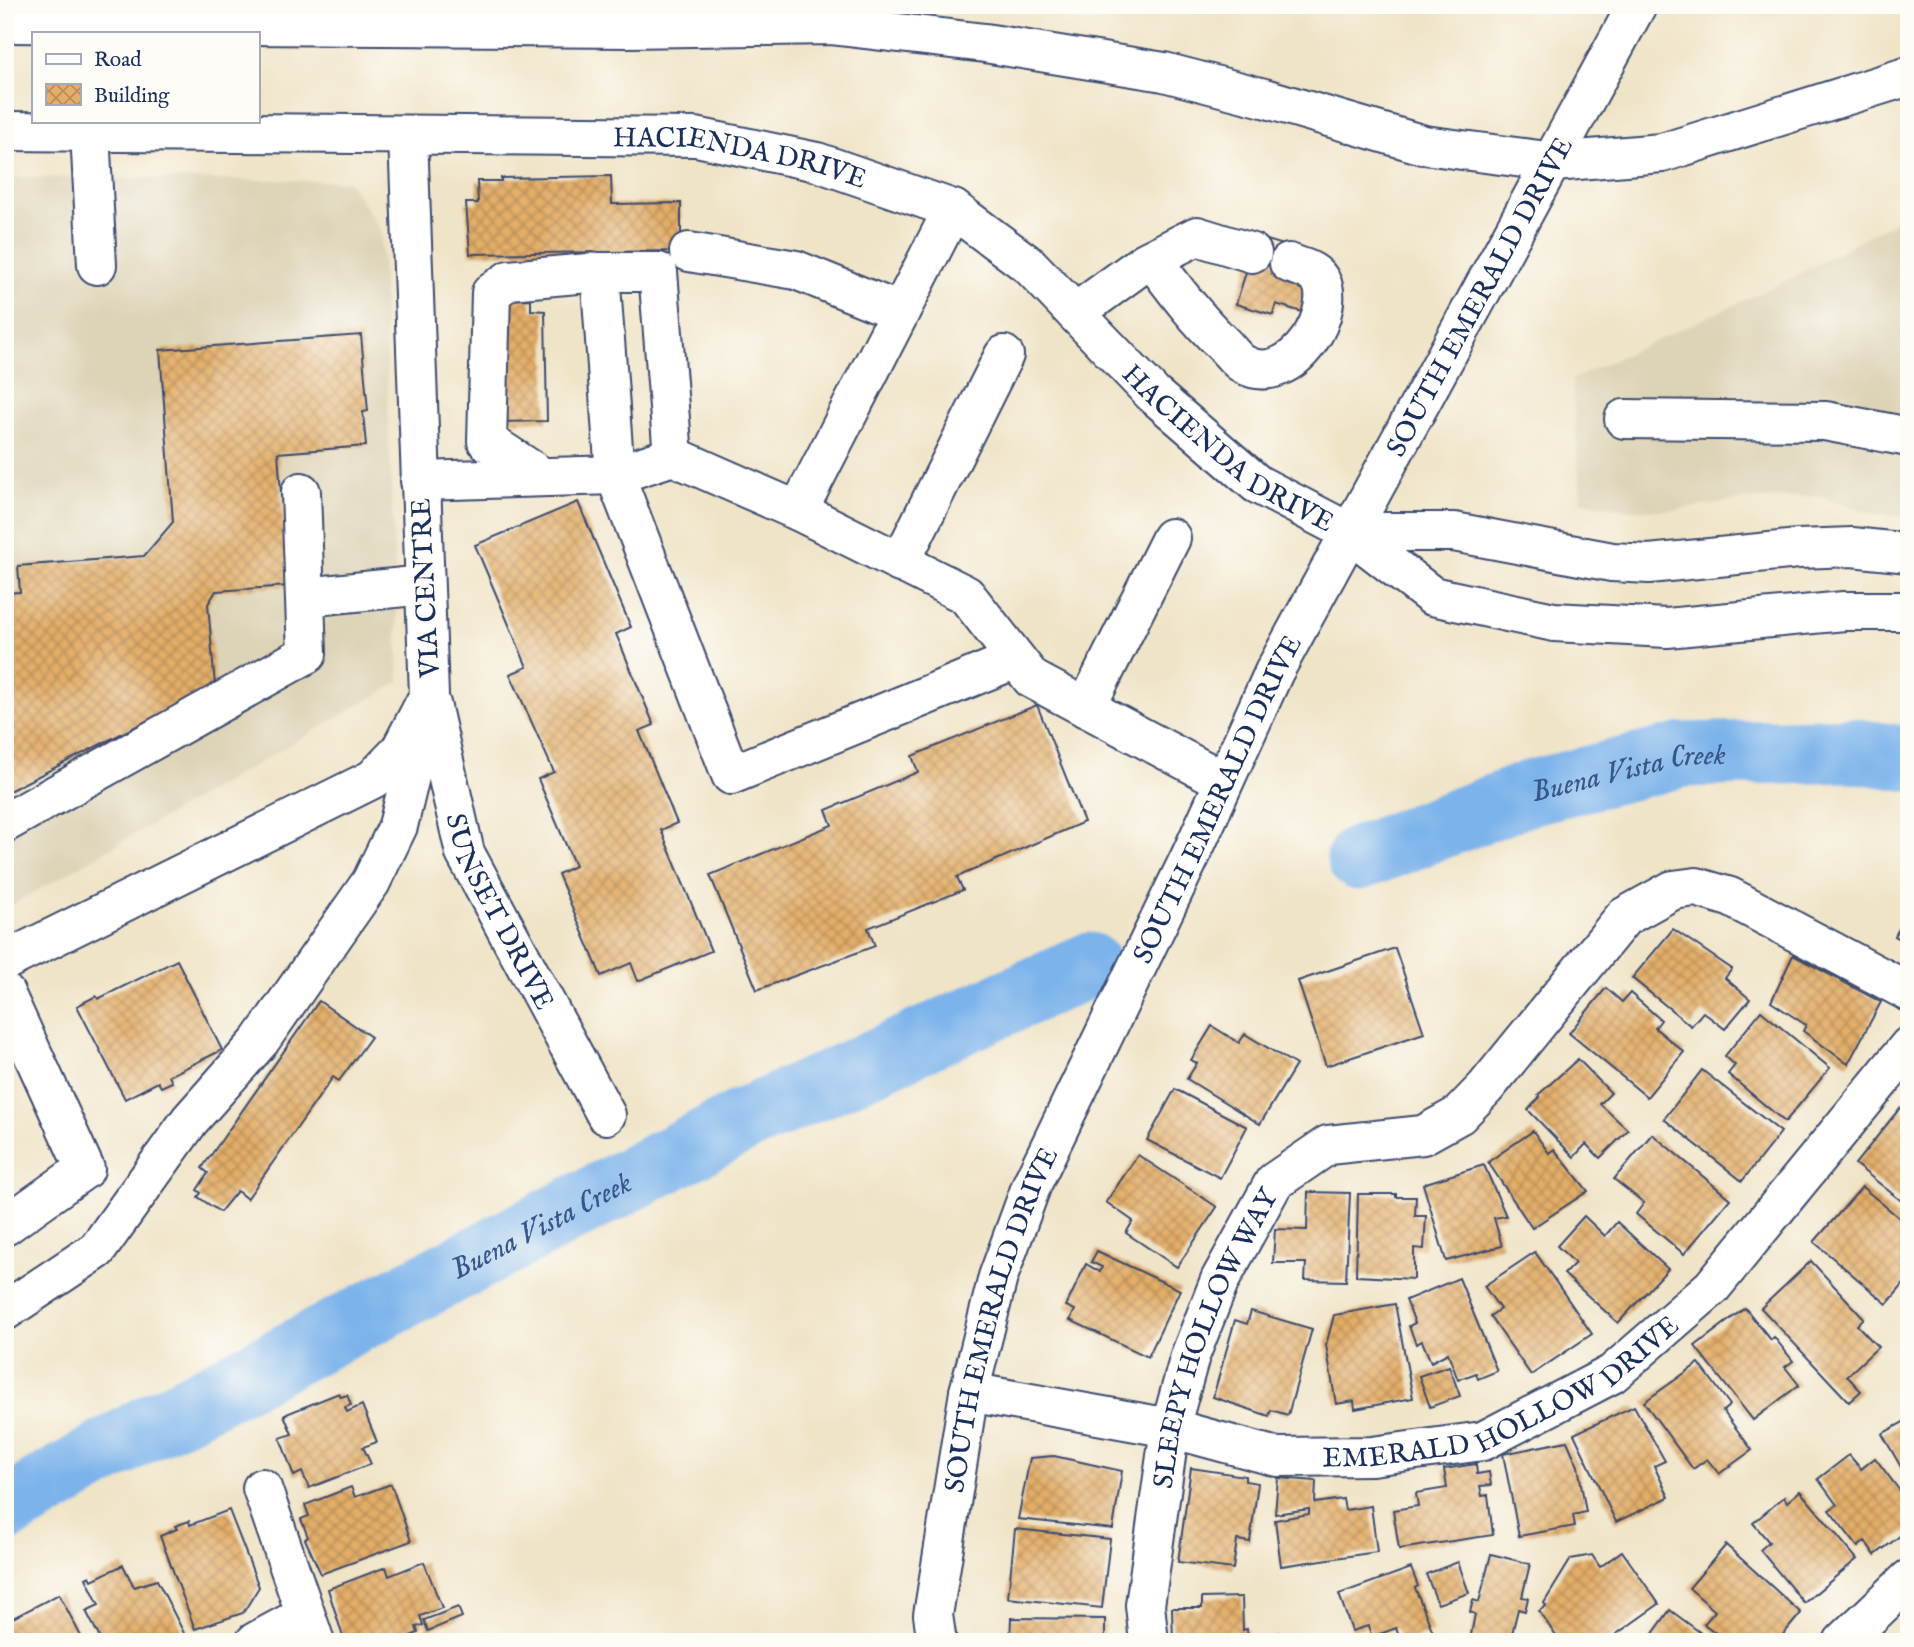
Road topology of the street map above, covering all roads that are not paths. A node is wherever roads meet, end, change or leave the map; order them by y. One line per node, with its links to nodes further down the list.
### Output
1 (1635, 8): 7 (main road, SOUTH EMERALD DRIVE)
2 (5, 23): 7 (main road)
3 (1909, 76): 7 (main road)
4 (5, 131): 5 (main road, HACIENDA DRIVE)
5 (90, 132): 6 (main road, HACIENDA DRIVE); 13 (main road)
6 (408, 136): 8 (main road, HACIENDA DRIVE); 23 (main road, VIA CENTRE)
7 (1554, 162): 26 (main road, SOUTH EMERALD DRIVE)
8 (953, 209): 15 (main road); 16 (main road, HACIENDA DRIVE)
9 (689, 252): 15 (main road)
10 (1252, 253): 11 (main road)
11 (1152, 258): 12 (main road); 16 (main road)
12 (1289, 264)
13 (97, 265)
14 (600, 272): 20 (main road); 21 (main road); 22 (main road)
15 (900, 312): 25 (main road)
16 (1075, 313): 26 (main road, HACIENDA DRIVE)
17 (1004, 355): 29 (main road)
18 (1624, 419): 19 (main road)
19 (1909, 437)
20 (673, 456): 21 (main road); 25 (main road)
21 (615, 475): 22 (main road); 33 (main road)
22 (542, 477): 23 (main road)
23 (420, 481): 30 (main road, VIA CENTRE)
24 (301, 492): 31 (main road)
25 (798, 511): 29 (main road)
26 (1349, 532): 28 (main road, HACIENDA DRIVE); 32 (main road, HACIENDA DRIVE); 36 (main road, SOUTH EMERALD DRIVE)
27 (1171, 538): 35 (main road)
28 (1909, 553)
29 (900, 564): 33 (main road)
30 (424, 585): 31 (main road); 34 (main road, VIA CENTRE)
31 (305, 597): 37 (main road)
32 (1909, 611)
33 (1016, 659): 35 (main road)
34 (429, 695): 38 (main road, VIA CENTRE); 42 (main road, SUNSET DRIVE); 44 (main road)
35 (1086, 708): 36 (main road)
36 (1224, 781): 45 (main road, SOUTH EMERALD DRIVE)
37 (5, 823)
38 (5, 961)
39 (5, 992): 43 (main road)
40 (1909, 992): 46 (main road, SLEEPY HOLLOW WAY)
41 (1909, 1046): 46 (main road, EMERALD HOLLOW DRIVE)
42 (606, 1115)
43 (5, 1226)
44 (5, 1311)
45 (969, 1392): 46 (main road, EMERALD HOLLOW DRIVE); 51 (main road, SOUTH EMERALD DRIVE)
46 (1170, 1428): 52 (main road, SLEEPY HOLLOW WAY)
47 (262, 1488): 49 (main road)
48 (1909, 1579): 53 (main road)
49 (310, 1628): 50 (main road)
50 (255, 1642)
51 (937, 1642)
52 (1149, 1642)
53 (1843, 1642)

